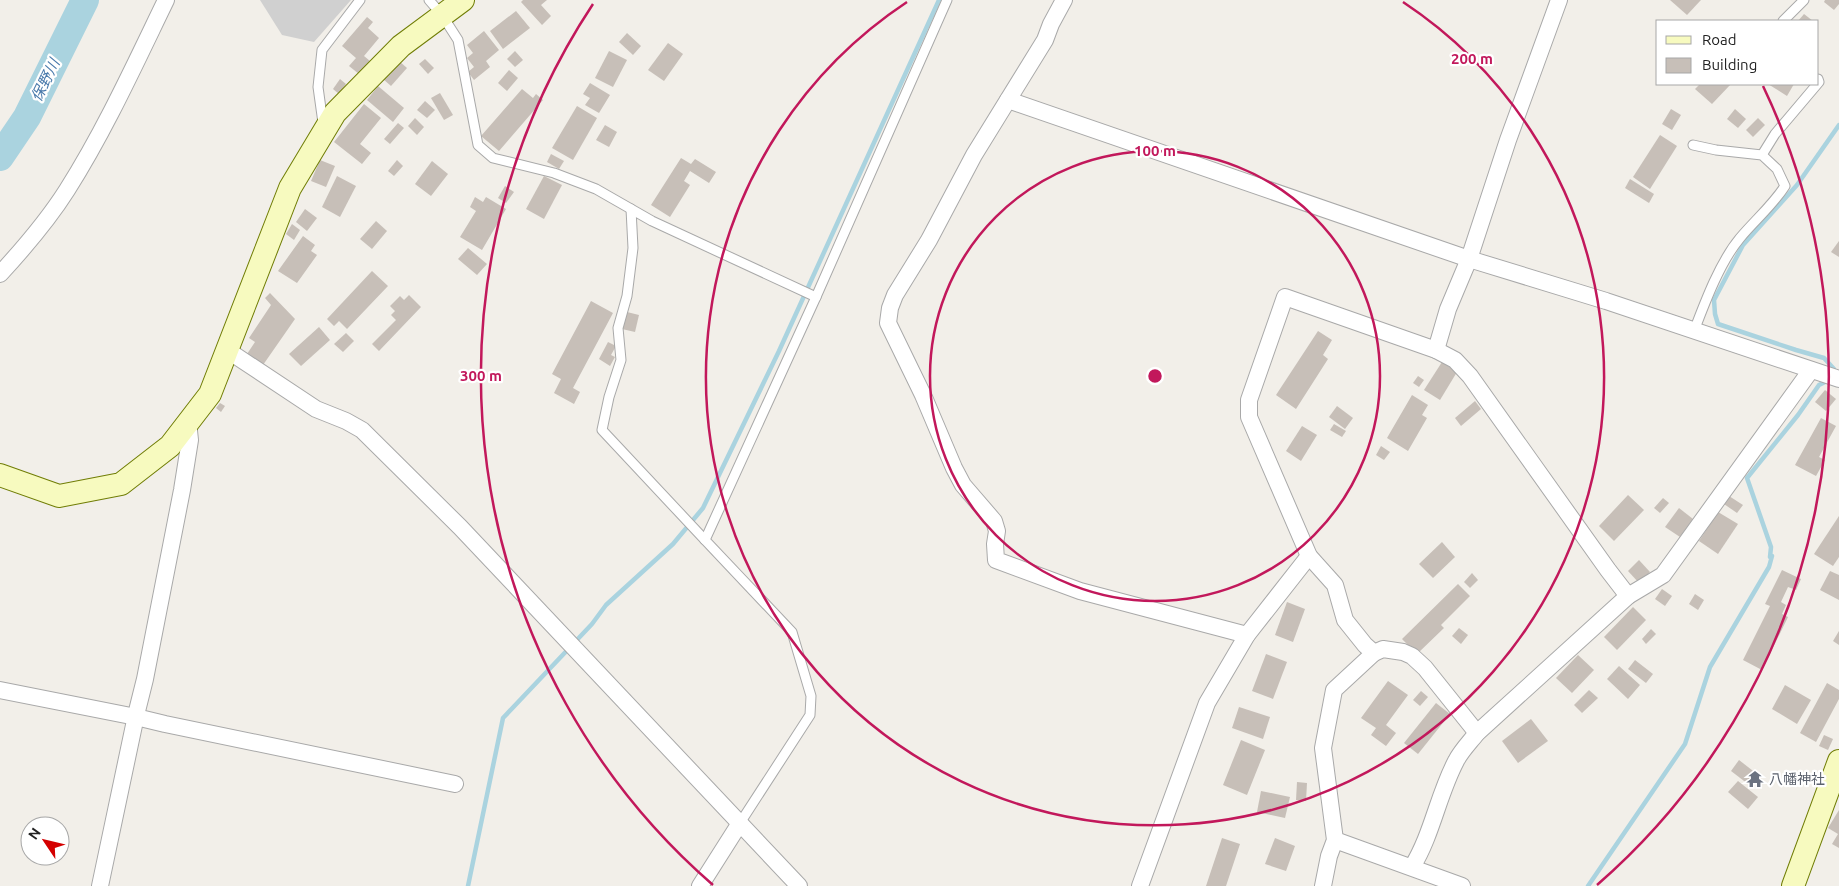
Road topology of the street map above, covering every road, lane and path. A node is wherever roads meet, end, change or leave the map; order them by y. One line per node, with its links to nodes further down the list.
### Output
1 (166, 0): 17 (street)
2 (360, 0): 12 (lane)
3 (463, 0): 8 (street)
4 (947, 0): 18 (lane)
5 (1064, 0): 11 (street)
6 (1559, 0): 16 (street)
7 (1804, 0): 9 (lane)
8 (436, 8): 12 (street); 15 (lane)
9 (1784, 20)
10 (1816, 85): 14 (lane)
11 (1008, 100): 16 (street); 29 (street)
12 (324, 131): 20 (street)
13 (1693, 145): 14 (lane)
14 (1762, 154): 19 (lane)
15 (631, 209): 18 (lane); 26 (lane)
16 (1469, 259): 19 (street); 21 (street)
17 (0, 274)
18 (816, 296): 26 (lane)
19 (1694, 331): 22 (street)
20 (227, 350): 24 (street); 36 (street)
21 (1436, 350): 27 (street); 28 (street)
22 (1814, 371): 23 (street); 28 (street)
23 (1839, 379)
24 (188, 422): 25 (street); 32 (street)
25 (0, 475)
26 (705, 540): 36 (lane)
27 (1308, 556): 29 (street); 30 (street)
28 (1628, 596): 33 (street)
29 (1247, 635): 42 (street)
30 (1374, 653): 33 (street); 37 (street)
31 (0, 690): 32 (street)
32 (136, 717): 35 (street); 39 (street)
33 (1476, 733): 38 (street)
34 (1839, 761): 45 (street)
35 (456, 784)
36 (740, 823): 40 (street); 41 (street)
37 (1335, 840): 38 (street); 43 (street)
38 (1412, 868): 44 (street)
39 (100, 886)
40 (700, 886)
41 (798, 886)
42 (1140, 886)
43 (1323, 886)
44 (1462, 886)
45 (1793, 886)

